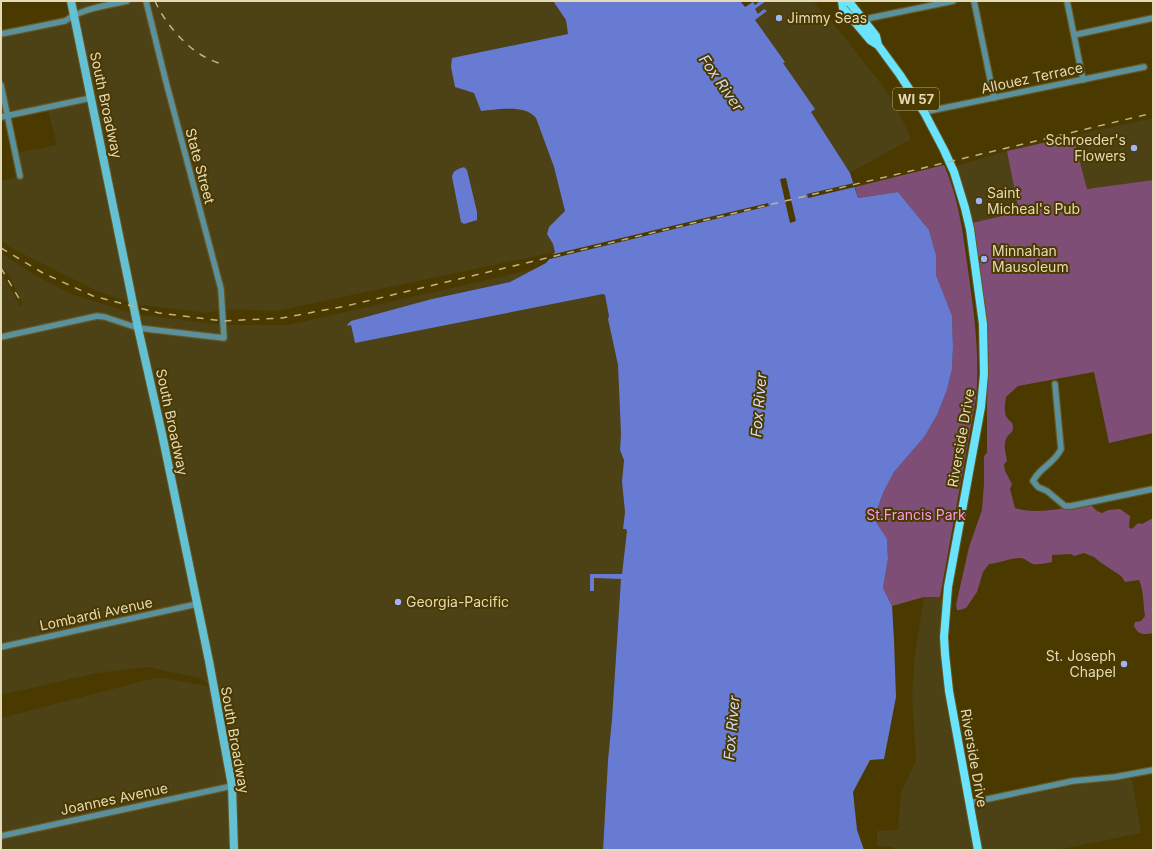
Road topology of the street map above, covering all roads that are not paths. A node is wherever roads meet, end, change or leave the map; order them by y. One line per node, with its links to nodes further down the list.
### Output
1 (71, 1): 9 (street, South Broadway)
2 (127, 1): 9 (street)
3 (146, 1): 23 (street, State Street)
4 (842, 1): 11 (main road, WI 57)
5 (846, 1): 11 (main road, WI 57)
6 (953, 1): 11 (street)
7 (974, 1): 18 (street)
8 (1067, 1): 13 (street)
9 (74, 15): 12 (street); 17 (street, South Broadway)
10 (1153, 18): 13 (street)
11 (862, 24): 19 (main road, WI 57)
12 (1, 34)
13 (1074, 35): 15 (street)
14 (1144, 67): 15 (street, Allouez Terrace)
15 (1083, 80): 18 (street, Allouez Terrace)
16 (1, 85): 20 (street)
17 (91, 98): 20 (street); 23 (street, South Broadway)
18 (994, 98): 19 (street, Allouez Terrace)
19 (924, 112): 31 (main road, Riverside Drive / WI 57)
20 (8, 115): 21 (street); 22 (street)
21 (1, 117)
22 (20, 176)
23 (138, 328): 24 (street); 27 (street, South Broadway)
24 (1, 337)
25 (1055, 384): 26 (street)
26 (1153, 489)
27 (197, 604): 28 (street, Lombardi Avenue); 30 (street, South Broadway)
28 (1, 647)
29 (1153, 770): 31 (street)
30 (232, 786): 32 (street, Joannes Avenue); 33 (street, South Broadway)
31 (969, 803): 34 (main road, Riverside Drive / WI 57)
32 (1, 836)
33 (234, 850)
34 (978, 850)

